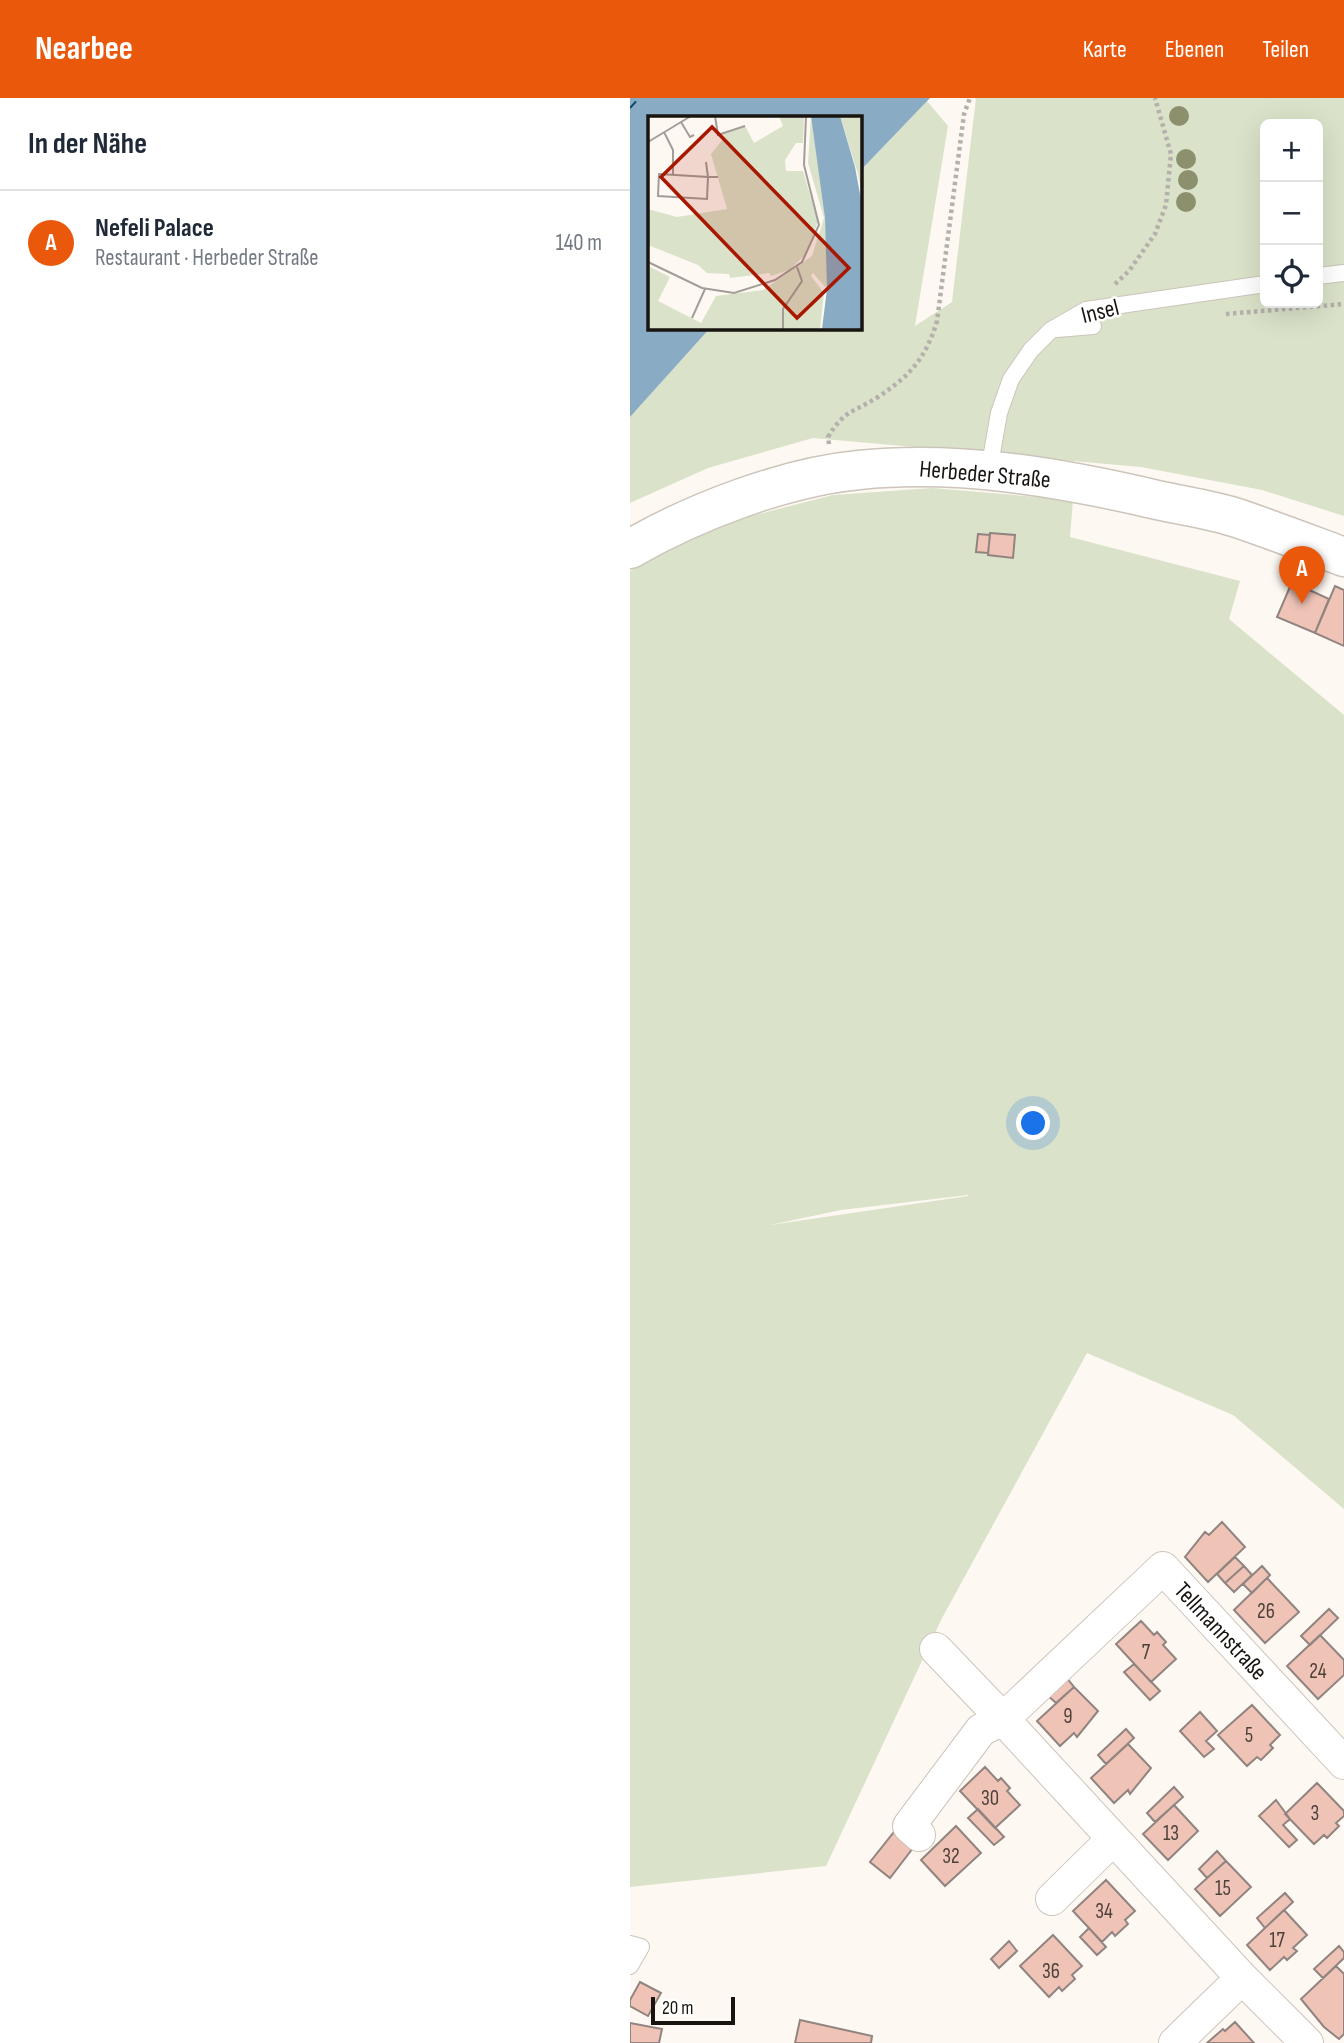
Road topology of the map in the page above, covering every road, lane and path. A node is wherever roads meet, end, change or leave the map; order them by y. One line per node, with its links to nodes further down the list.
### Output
1 (970, 98): 9 (path)
2 (1155, 98): 6 (path)
3 (1344, 274): 4 (lane)
4 (1323, 276)
5 (1260, 285): 6 (lane, Insel)
6 (1086, 310): 8 (lane, Insel)
7 (1093, 326): 8 (lane)
8 (1051, 330): 10 (lane, Insel)
9 (841, 416)
10 (989, 470): 11 (main road, Herbeder Straße); 12 (main road, Herbeder Straße)
11 (630, 549)
12 (1344, 557)
13 (936, 1649): 14 (street)
14 (1003, 1719): 15 (street, Tellmannstraße); 16 (street, Tellmannstraße); 17 (street)
15 (1344, 1763)
16 (919, 1835)
17 (1113, 1839): 18 (street); 21 (street)
18 (1052, 1899)
19 (630, 1944): 20 (lane)
20 (630, 1966)
21 (1242, 1978): 22 (street); 23 (street)
22 (1175, 2043)
23 (1307, 2043)

